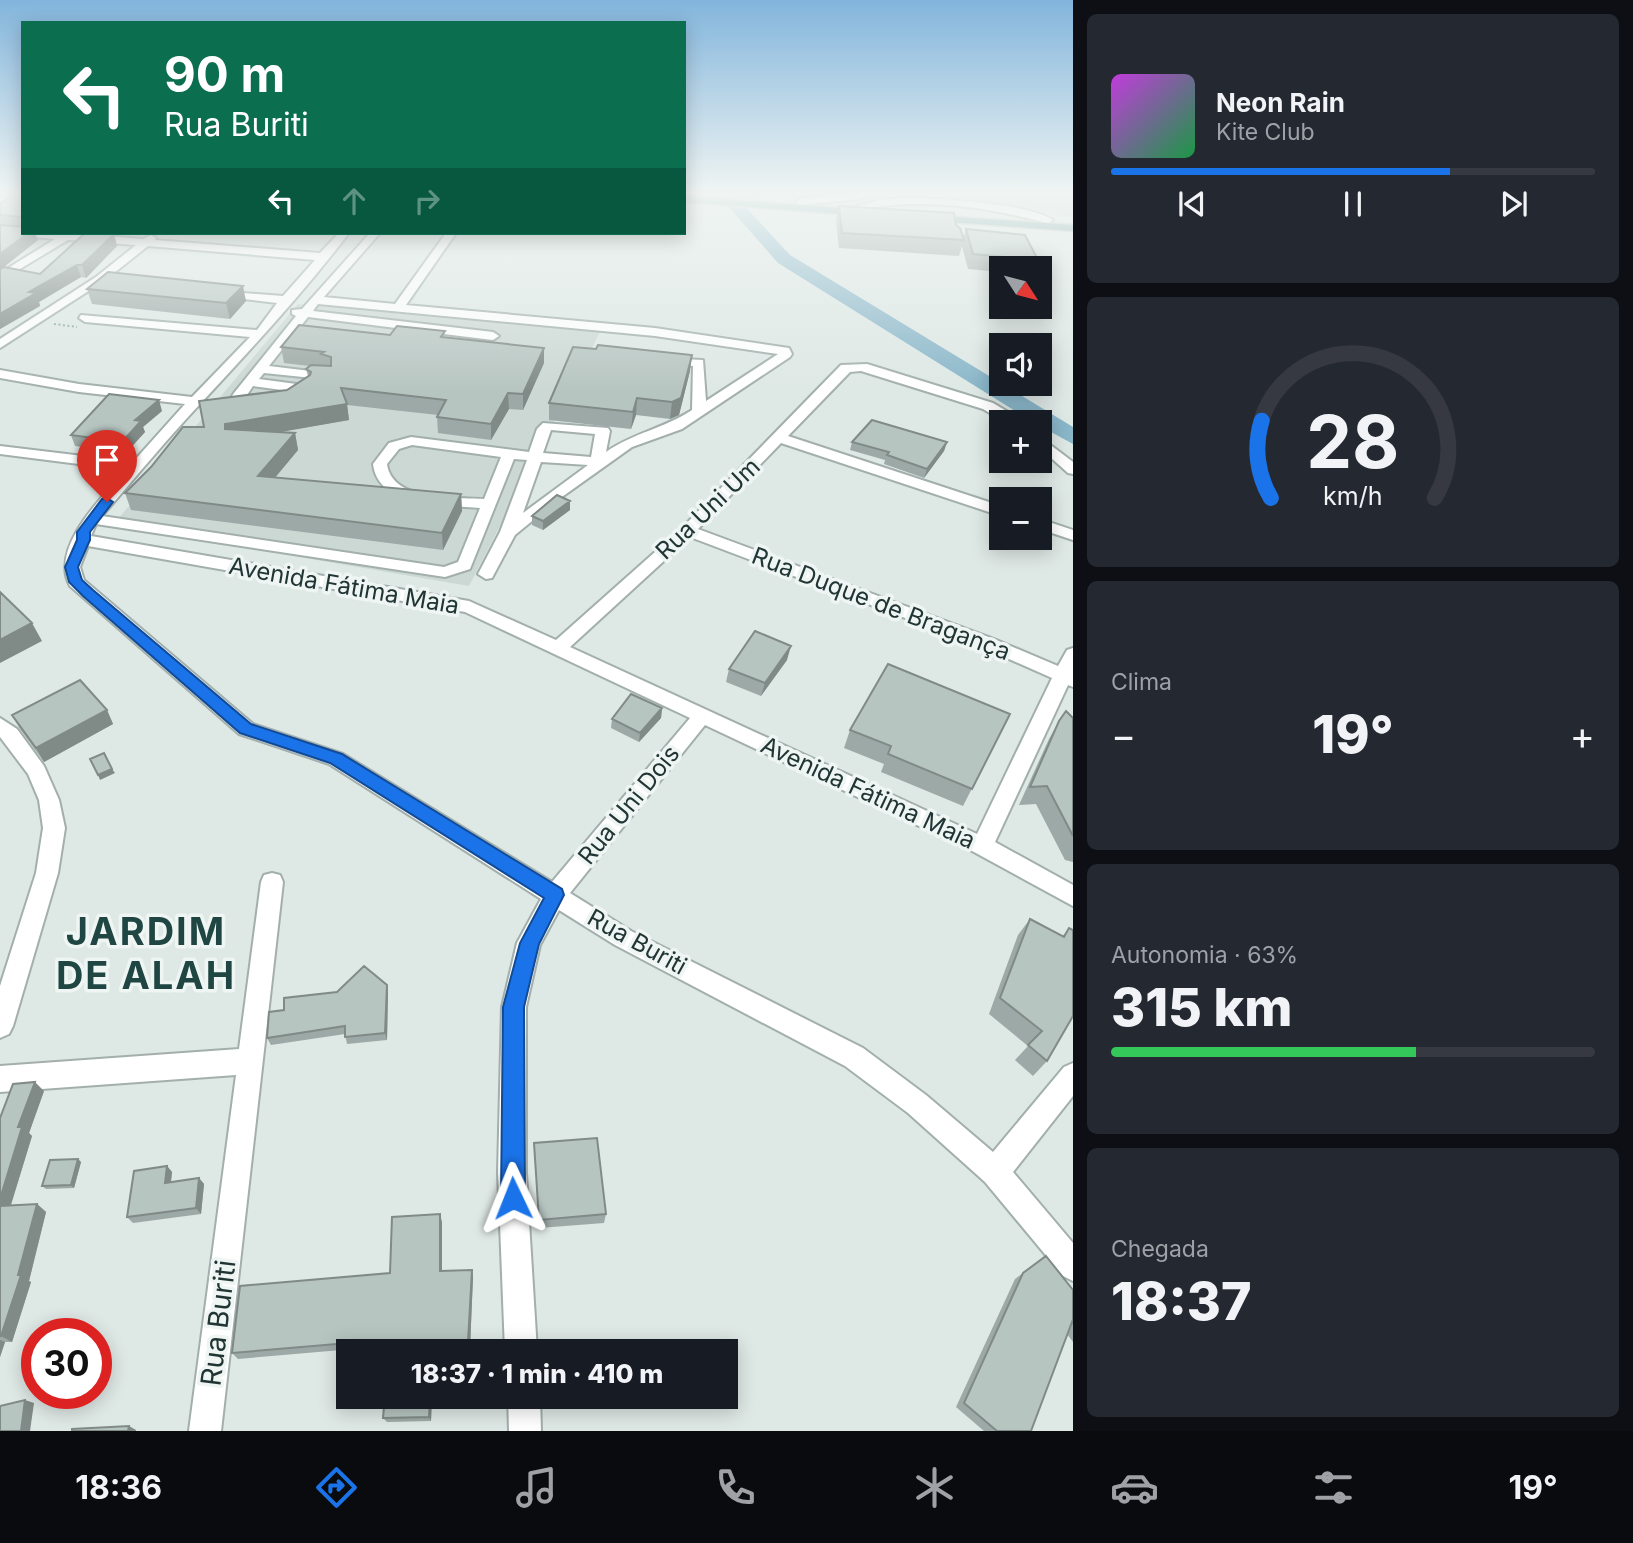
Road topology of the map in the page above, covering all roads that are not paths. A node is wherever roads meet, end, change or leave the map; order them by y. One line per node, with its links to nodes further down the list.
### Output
1 (30, 259): 6 (street)
2 (125, 259): 7 (street)
3 (322, 259): 11 (street)
4 (352, 259): 10 (street)
5 (433, 259): 12 (street)
6 (0, 278)
7 (100, 279): 8 (street); 20 (street)
8 (113, 281)
9 (206, 291): 11 (street)
10 (316, 300): 12 (street); 13 (street)
11 (281, 305): 13 (street); 17 (street)
12 (398, 308): 16 (street)
13 (305, 313): 15 (street); 23 (street)
14 (85, 318): 17 (street)
15 (397, 324): 18 (street); 19 (street)
16 (607, 328): 21 (street); 29 (street)
17 (260, 334): 27 (street)
18 (493, 336)
19 (387, 339)
20 (0, 344)
21 (603, 344)
22 (645, 359): 29 (street)
23 (260, 369): 25 (street); 26 (street)
24 (0, 374): 27 (street)
25 (327, 377)
26 (250, 382)
27 (195, 401): 36 (street)
28 (995, 410): 30 (street, Rua Uni Um)
29 (699, 412): 35 (street)
30 (781, 438): 39 (street); 42 (street, Rua Uni Um)
31 (0, 450): 36 (street)
32 (1052, 452): 37 (street)
33 (509, 454): 34 (street); 38 (street); 38 (street)
34 (535, 457): 35 (street); 35 (street); 43 (street)
35 (601, 461): 43 (street)
36 (138, 467): 41 (street)
37 (1073, 470)
38 (489, 504): 41 (street)
39 (989, 507)
40 (1052, 528): 44 (street)
41 (87, 530): 46 (street, Avenida Fátima Maia); 53 (street, Rua Buriti)
42 (688, 531): 46 (street, Rua Uni Um); 48 (street, Rua Duque de Bragança)
43 (508, 532): 45 (street)
44 (1073, 535)
45 (486, 574)
46 (558, 648): 49 (street, Avenida Fátima Maia)
47 (1073, 653): 48 (street)
48 (1068, 678): 51 (street)
49 (703, 715): 51 (street, Avenida Fátima Maia); 53 (street, Rua Uni Dois)
50 (0, 725): 55 (street)
51 (982, 846): 54 (street, Avenida Fátima Maia)
52 (272, 882): 56 (street, Rua Buriti)
53 (555, 895): 59 (street, Rua Buriti); 61 (street, Rua Uni Dois)
54 (1073, 896)
55 (0, 1026)
56 (250, 1061): 58 (street); 63 (street, Rua Buriti)
57 (1073, 1076): 59 (street)
58 (0, 1079)
59 (995, 1172): 60 (street, Rua Buriti)
60 (1073, 1266)
61 (520, 1339)
62 (525, 1409): 64 (street)
63 (205, 1431)
64 (526, 1431)

